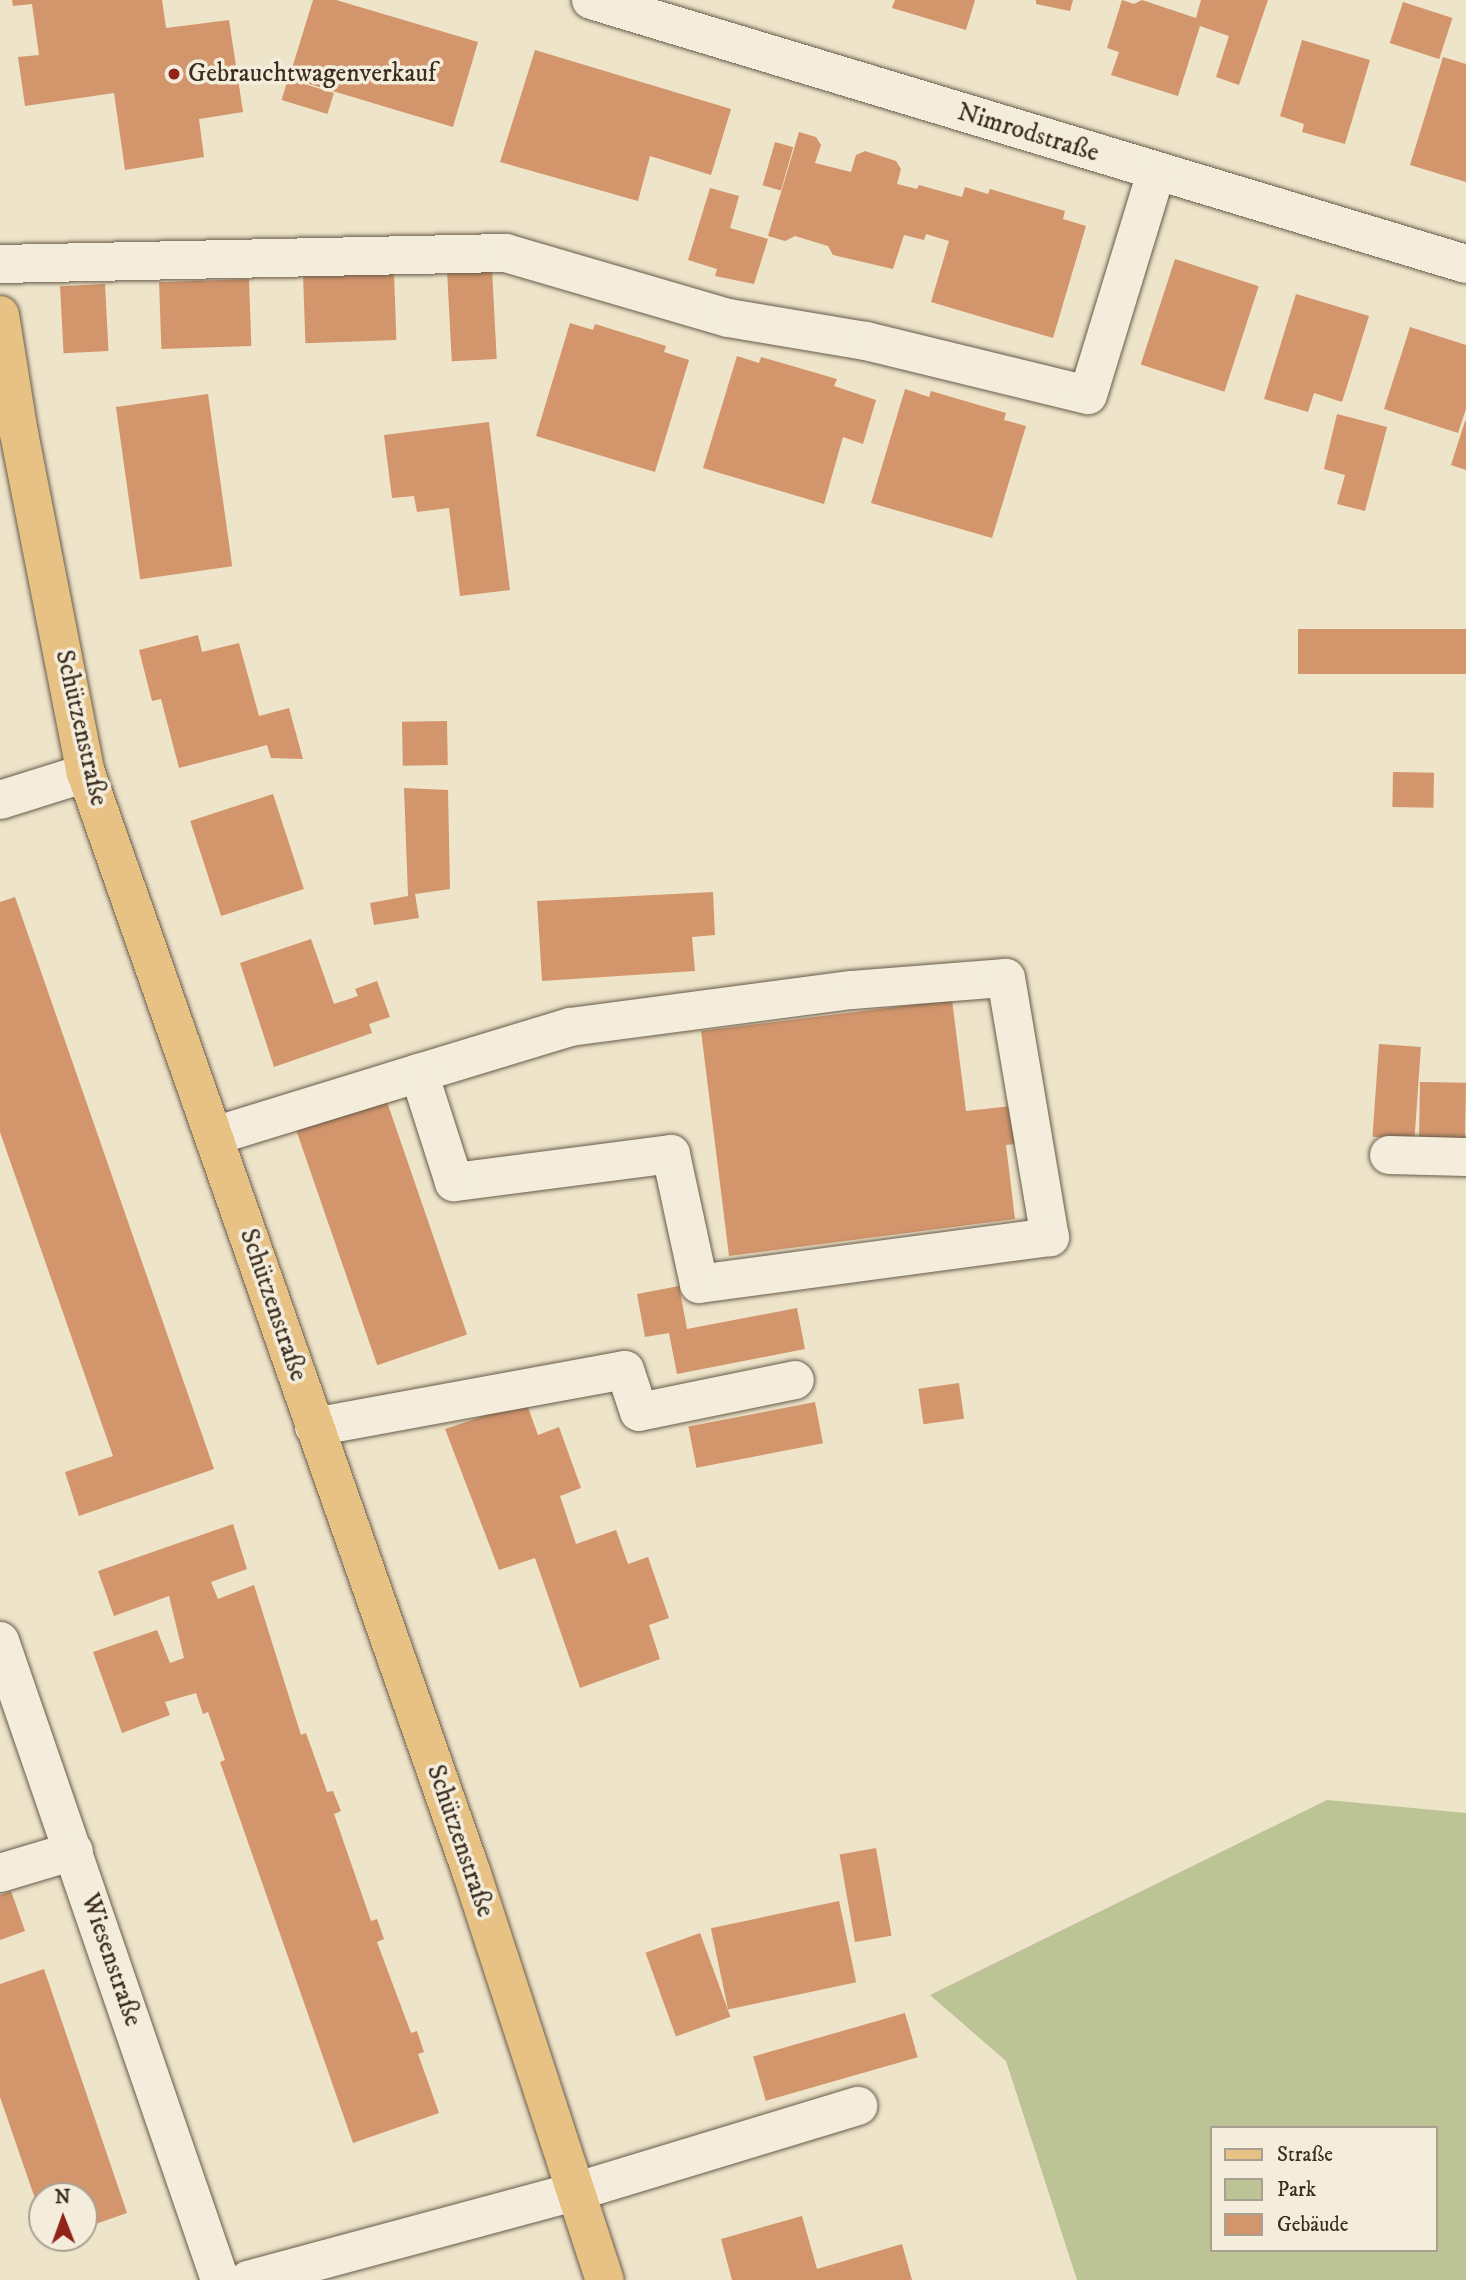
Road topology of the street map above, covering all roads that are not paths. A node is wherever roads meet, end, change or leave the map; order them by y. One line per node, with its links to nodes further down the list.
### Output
1 (591, 0): 2 (street, Nimrodstraße)
2 (697, 15): 3 (street, Nimrodstraße)
3 (1156, 172): 4 (street); 5 (street, Nimrodstraße)
4 (0, 264)
5 (1466, 264)
6 (0, 315): 7 (main road, Schützenstraße)
7 (86, 773): 8 (street); 10 (main road, Schützenstraße)
8 (0, 800)
9 (419, 1073): 9 (street); 10 (street)
10 (214, 1136): 14 (main road, Schützenstraße)
11 (1389, 1155): 12 (street)
12 (1466, 1157)
13 (795, 1380): 14 (street)
14 (314, 1427): 19 (main road, Schützenstraße)
15 (0, 1641): 16 (street, Wiesenstraße)
16 (74, 1851): 17 (street); 20 (street, Wiesenstraße)
17 (0, 1873)
18 (858, 2106): 19 (street)
19 (578, 2191): 21 (street); 22 (main road, Schützenstraße)
20 (220, 2280)
21 (248, 2280)
22 (606, 2280)

